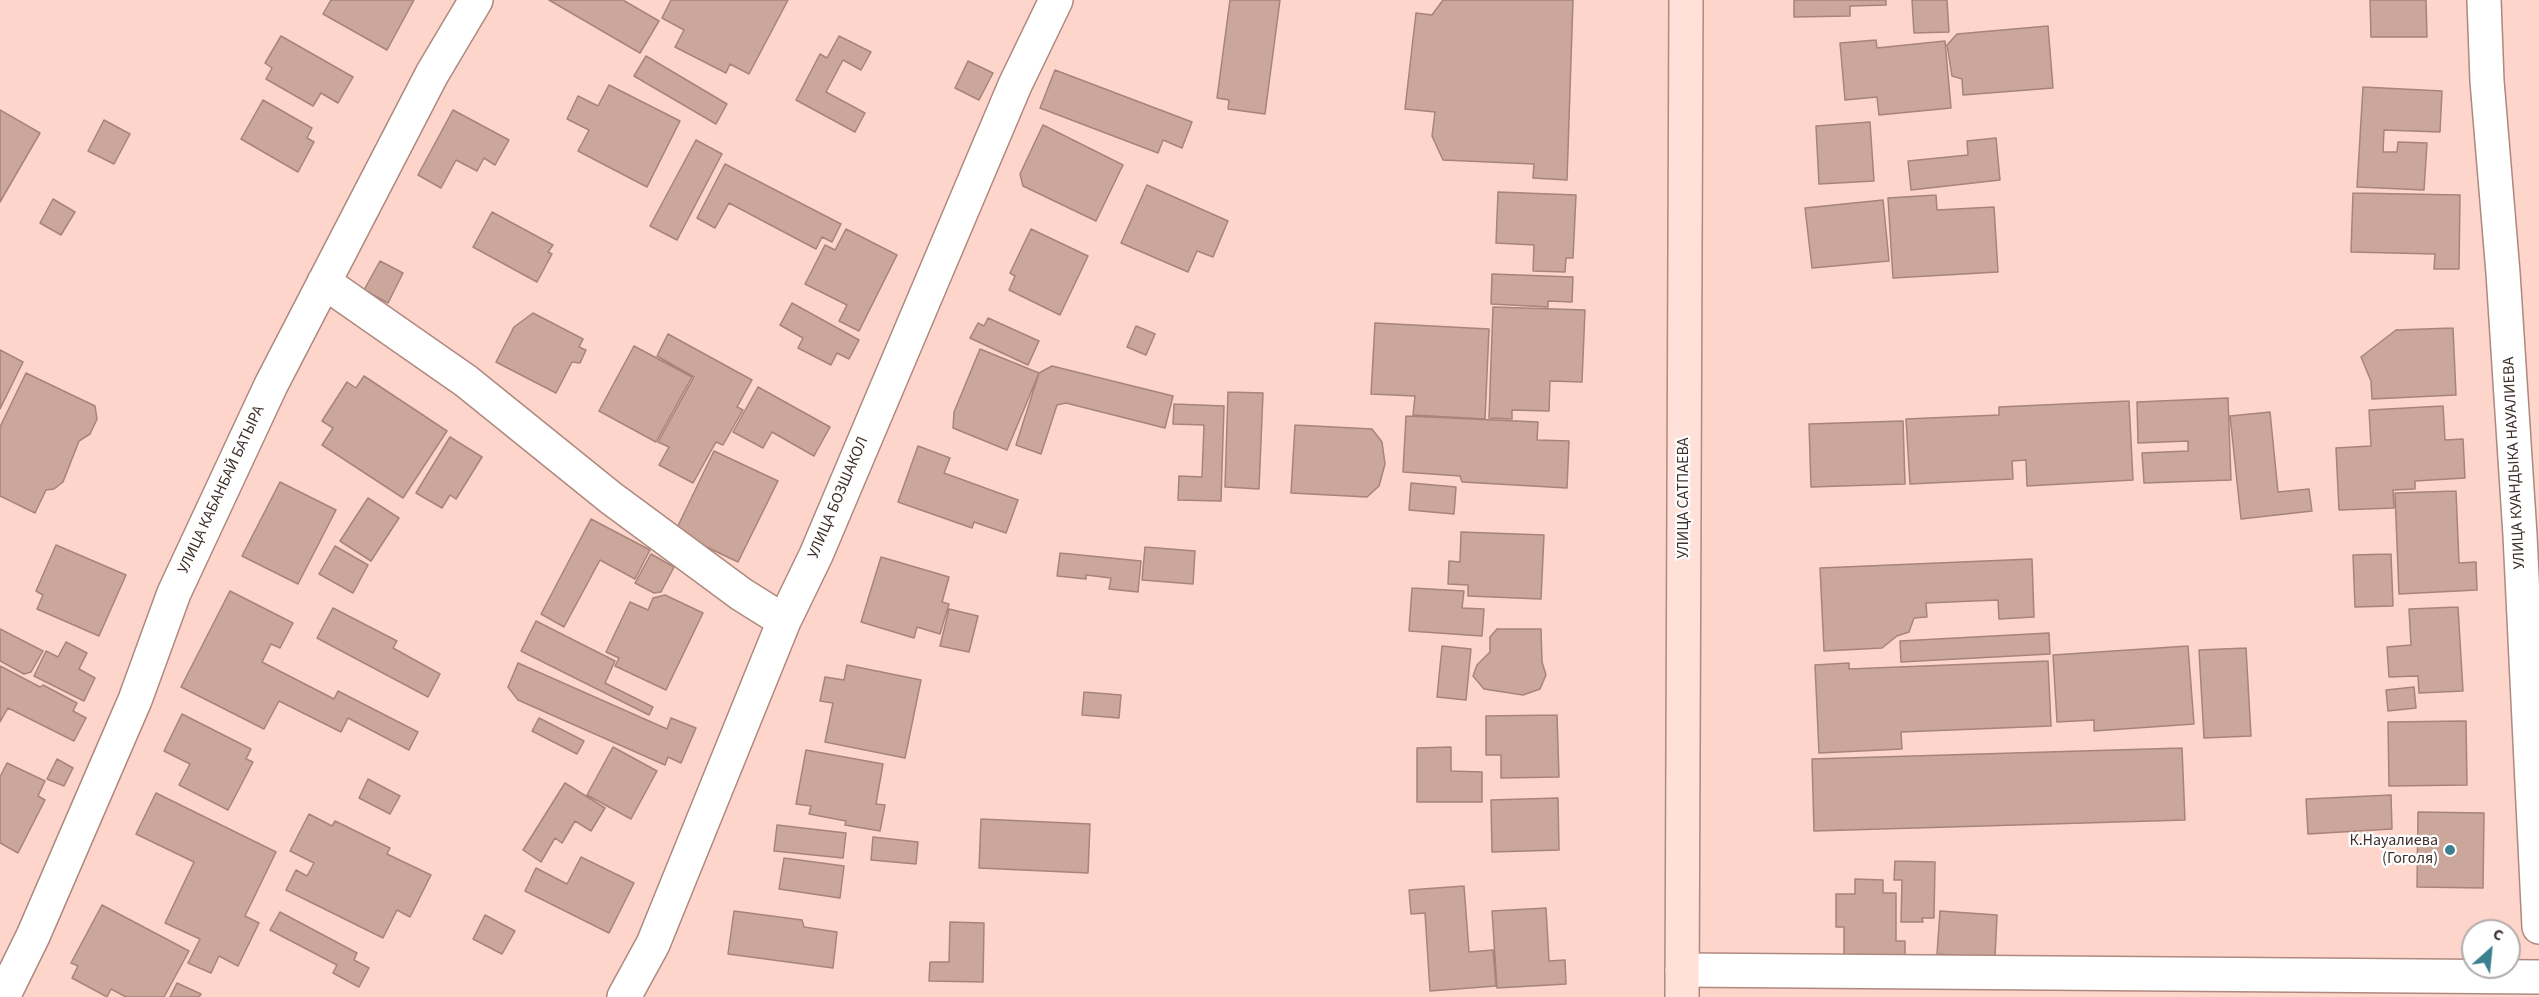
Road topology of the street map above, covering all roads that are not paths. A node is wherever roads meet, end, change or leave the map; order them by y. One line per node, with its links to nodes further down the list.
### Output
1 (476, 0): 5 (street, УЛИЦА КАБАНБАЙ БАТЫРА)
2 (1056, 0): 6 (street, УЛИЦА БОЗШАКОЛ)
3 (1686, 0): 9 (street, УЛИЦА САТПАЕВА)
4 (2484, 0): 7 (street, УЛИЦА КУАНДЫКА НАУАЛИЕВА)
5 (324, 282): 6 (street); 10 (street, УЛИЦА КАБАНБАЙ БАТЫРА)
6 (784, 621): 11 (street, УЛИЦА БОЗШАКОЛ)
7 (2539, 927)
8 (2539, 977): 9 (street)
9 (1682, 984)
10 (3, 997)
11 (624, 997)

